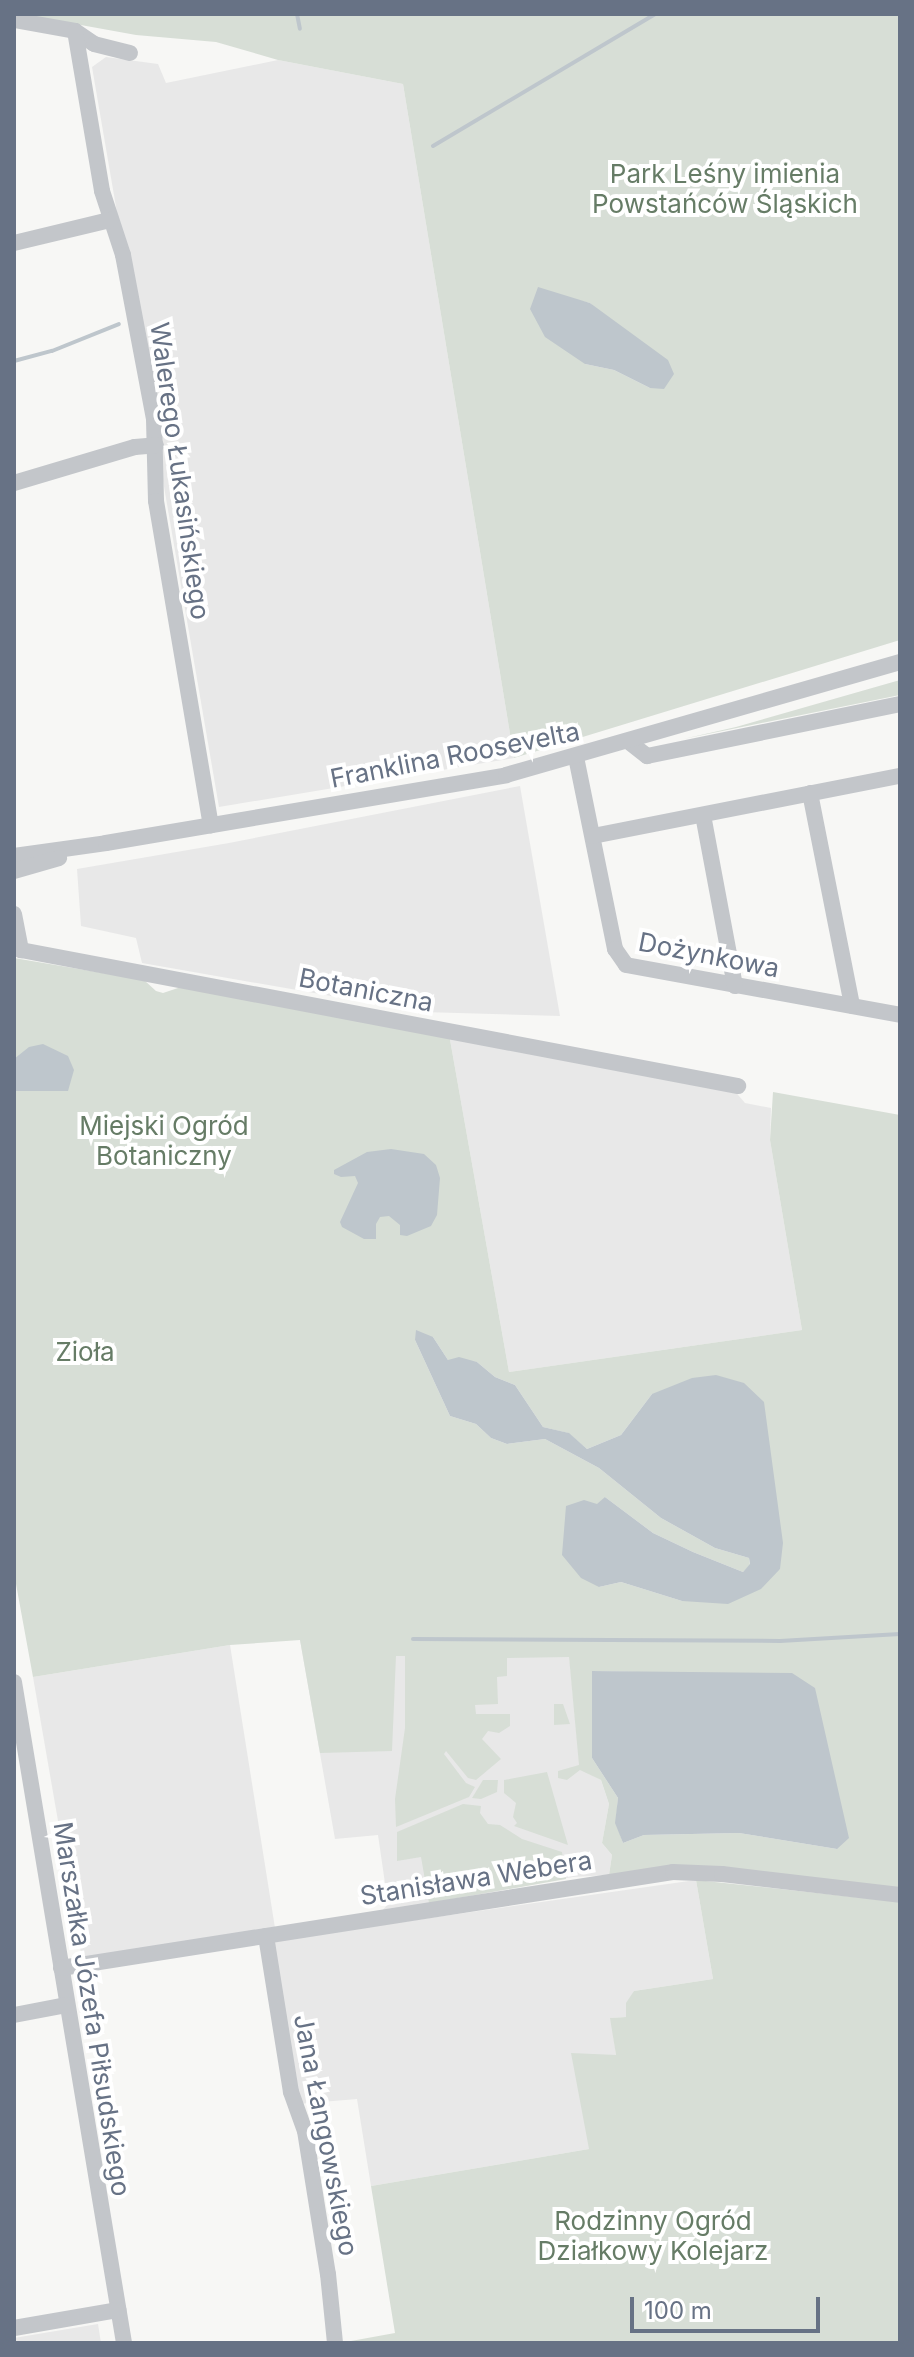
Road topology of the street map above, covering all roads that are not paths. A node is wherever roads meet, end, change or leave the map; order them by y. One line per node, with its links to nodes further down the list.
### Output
1 (14, 20): 2 (street)
2 (75, 31): 3 (street); 4 (street, Walerego Łukasińskiego)
3 (130, 53)
4 (110, 220): 5 (street); 6 (street, Walerego Łukasińskiego)
5 (14, 243)
6 (156, 445): 7 (street); 15 (street, Walerego Łukasińskiego)
7 (14, 483)
8 (900, 662): 10 (street, Franklina Roosevelta)
9 (900, 704): 10 (street)
10 (629, 742): 11 (street, Franklina Roosevelta)
11 (576, 757): 15 (street, Franklina Roosevelta); 16 (street, Dożynkowa)
12 (900, 776): 13 (street)
13 (810, 793): 14 (street); 22 (street)
14 (703, 815): 16 (street); 21 (street)
15 (211, 825): 17 (street, Franklina Roosevelta)
16 (593, 836): 21 (street, Dożynkowa)
17 (106, 843): 18 (street, Franklina Roosevelta); 19 (street, Franklina Roosevelta)
18 (14, 856)
19 (14, 871)
20 (14, 914): 24 (street, Botaniczna)
21 (735, 986): 22 (street, Dożynkowa)
22 (852, 1006): 23 (street, Dożynkowa)
23 (900, 1015)
24 (738, 1086)
25 (14, 1682): 28 (street, Marszałka Józefa Piłsudskiego)
26 (900, 1895): 27 (street, Stanisława Webera)
27 (266, 1936): 28 (street, Stanisława Webera); 34 (street, Jana Łangowskiego)
28 (61, 1968): 29 (street, Marszałka Józefa Piłsudskiego)
29 (67, 2005): 30 (street); 31 (street, Marszałka Józefa Piłsudskiego)
30 (14, 2015)
31 (118, 2310): 32 (street); 33 (street, Marszałka Józefa Piłsudskiego)
32 (14, 2328)
33 (124, 2343)
34 (335, 2343)

